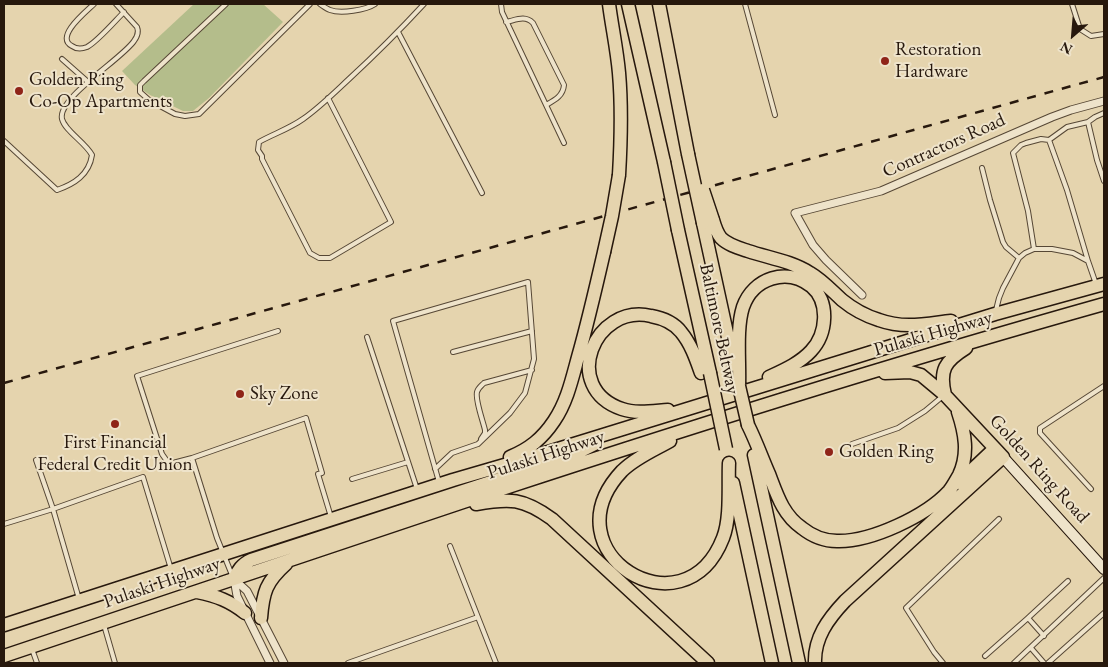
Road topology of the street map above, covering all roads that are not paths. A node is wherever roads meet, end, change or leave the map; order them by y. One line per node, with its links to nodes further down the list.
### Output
1 (94, 4): 14 (lane)
2 (116, 4): 14 (lane)
3 (226, 4): 4 (lane)
4 (310, 4)
5 (320, 4): 6 (lane)
6 (375, 4)
7 (424, 4): 16 (lane)
8 (501, 4): 15 (lane)
9 (609, 4): 66 (highway, bridge)
10 (628, 4): 47 (highway, Baltimore Beltway, bridge)
11 (659, 4): 32 (highway, bridge)
12 (745, 4): 24 (lane)
13 (1072, 4): 17 (lane)
14 (124, 12): 19 (lane)
15 (506, 22): 22 (lane); 22 (lane)
16 (398, 32): 20 (lane); 31 (lane)
17 (1104, 34)
18 (62, 59): 19 (lane)
19 (88, 82): 27 (lane)
20 (328, 98): 20 (lane)
21 (1104, 101): 37 (street, Contractors Road)
22 (546, 105): 28 (lane)
23 (1104, 114): 25 (lane)
24 (775, 115)
25 (1088, 122): 26 (lane); 30 (lane)
26 (1049, 140): 33 (lane); 35 (lane)
27 (4, 141)
28 (564, 143)
29 (982, 168): 34 (lane)
30 (1104, 181)
31 (482, 193)
32 (708, 222): 39 (highway); 45 (highway, Baltimore Beltway)
33 (1034, 249): 34 (lane); 35 (lane)
34 (1019, 258): 39 (lane)
35 (1088, 261): 36 (lane)
36 (1101, 285): 39 (highway, Pulaski Highway)
37 (862, 295)
38 (1104, 304): 43 (highway, Pulaski Highway)
39 (994, 314): 50 (highway, Pulaski Highway)
40 (278, 331): 60 (lane)
41 (532, 331): 44 (lane); 46 (lane); 64 (lane)
42 (368, 336): 62 (lane)
43 (980, 340): 48 (highway, Pulaski Highway); 51 (highway)
44 (453, 352)
45 (737, 364): 50 (highway, Baltimore Beltway); 50 (highway)
46 (532, 370): 57 (lane); 57 (lane)
47 (705, 373): 52 (highway); 63 (highway, Baltimore Beltway, bridge)
48 (856, 377): 51 (highway, Golden Ring Road); 55 (highway, Pulaski Highway)
49 (1104, 386): 68 (lane)
50 (736, 390): 52 (highway, Pulaski Highway); 56 (highway, Baltimore Beltway, bridge)
51 (945, 394): 53 (highway, Golden Ring Road); 58 (lane)
52 (692, 408): 54 (highway, Pulaski Highway)
53 (957, 408): 59 (highway, Golden Ring Road); 69 (highway)
54 (631, 426): 66 (highway, Pulaski Highway); 82 (highway)
55 (696, 427): 63 (highway); 72 (highway, Pulaski Highway)
56 (752, 438): 69 (highway); 106 (highway, Baltimore Beltway)
57 (478, 444): 64 (lane)
58 (852, 444)
59 (998, 453): 69 (highway); 79 (street, Golden Ring Road); 107 (highway)
60 (192, 458): 73 (lane); 77 (lane)
61 (36, 460): 71 (lane)
62 (408, 462): 65 (lane); 70 (lane)
63 (729, 463): 105 (highway, Baltimore Beltway)
64 (435, 469): 67 (lane)
65 (352, 479)
66 (453, 480): 67 (highway, Pulaski Highway)
67 (439, 484): 70 (highway, Pulaski Highway)
68 (1091, 489)
69 (950, 490)
70 (418, 491): 73 (highway, Pulaski Highway)
71 (53, 509): 75 (lane); 80 (lane); 85 (lane)
72 (432, 512): 78 (highway, Pulaski Highway); 104 (highway)
73 (332, 519): 77 (highway, Pulaski Highway)
74 (999, 519): 108 (lane)
75 (4, 524)
76 (450, 546): 88 (lane)
77 (224, 554): 80 (highway, Pulaski Highway); 82 (lane)
78 (291, 560): 82 (highway, Pulaski Highway); 89 (highway)
79 (1104, 569)
80 (171, 571): 85 (highway, Pulaski Highway)
81 (1104, 578): 93 (lane)
82 (234, 579): 84 (highway, Pulaski Highway); 86 (street); 89 (street)
83 (1068, 581): 90 (lane)
84 (195, 592): 86 (highway); 91 (highway, Pulaski Highway)
85 (79, 601): 92 (highway, Pulaski Highway)
86 (246, 613): 100 (street)
87 (1104, 613): 111 (lane)
88 (478, 617): 102 (lane); 103 (lane)
89 (261, 618): 101 (street)
90 (1028, 618): 93 (lane); 97 (lane)
91 (104, 623): 94 (highway, Pulaski Highway); 99 (lane)
92 (4, 625)
93 (1044, 636): 95 (lane)
94 (31, 647): 96 (highway, Pulaski Highway); 98 (lane)
95 (1031, 648): 109 (lane); 110 (lane)
96 (4, 656)
97 (985, 656)
98 (36, 663)
99 (115, 663)
100 (270, 663)
101 (284, 663)
102 (348, 663)
103 (496, 663)
104 (708, 663)
105 (772, 663)
106 (799, 663)
107 (815, 663)
108 (943, 663)
109 (1014, 663)
110 (1044, 663)
111 (1048, 663)

